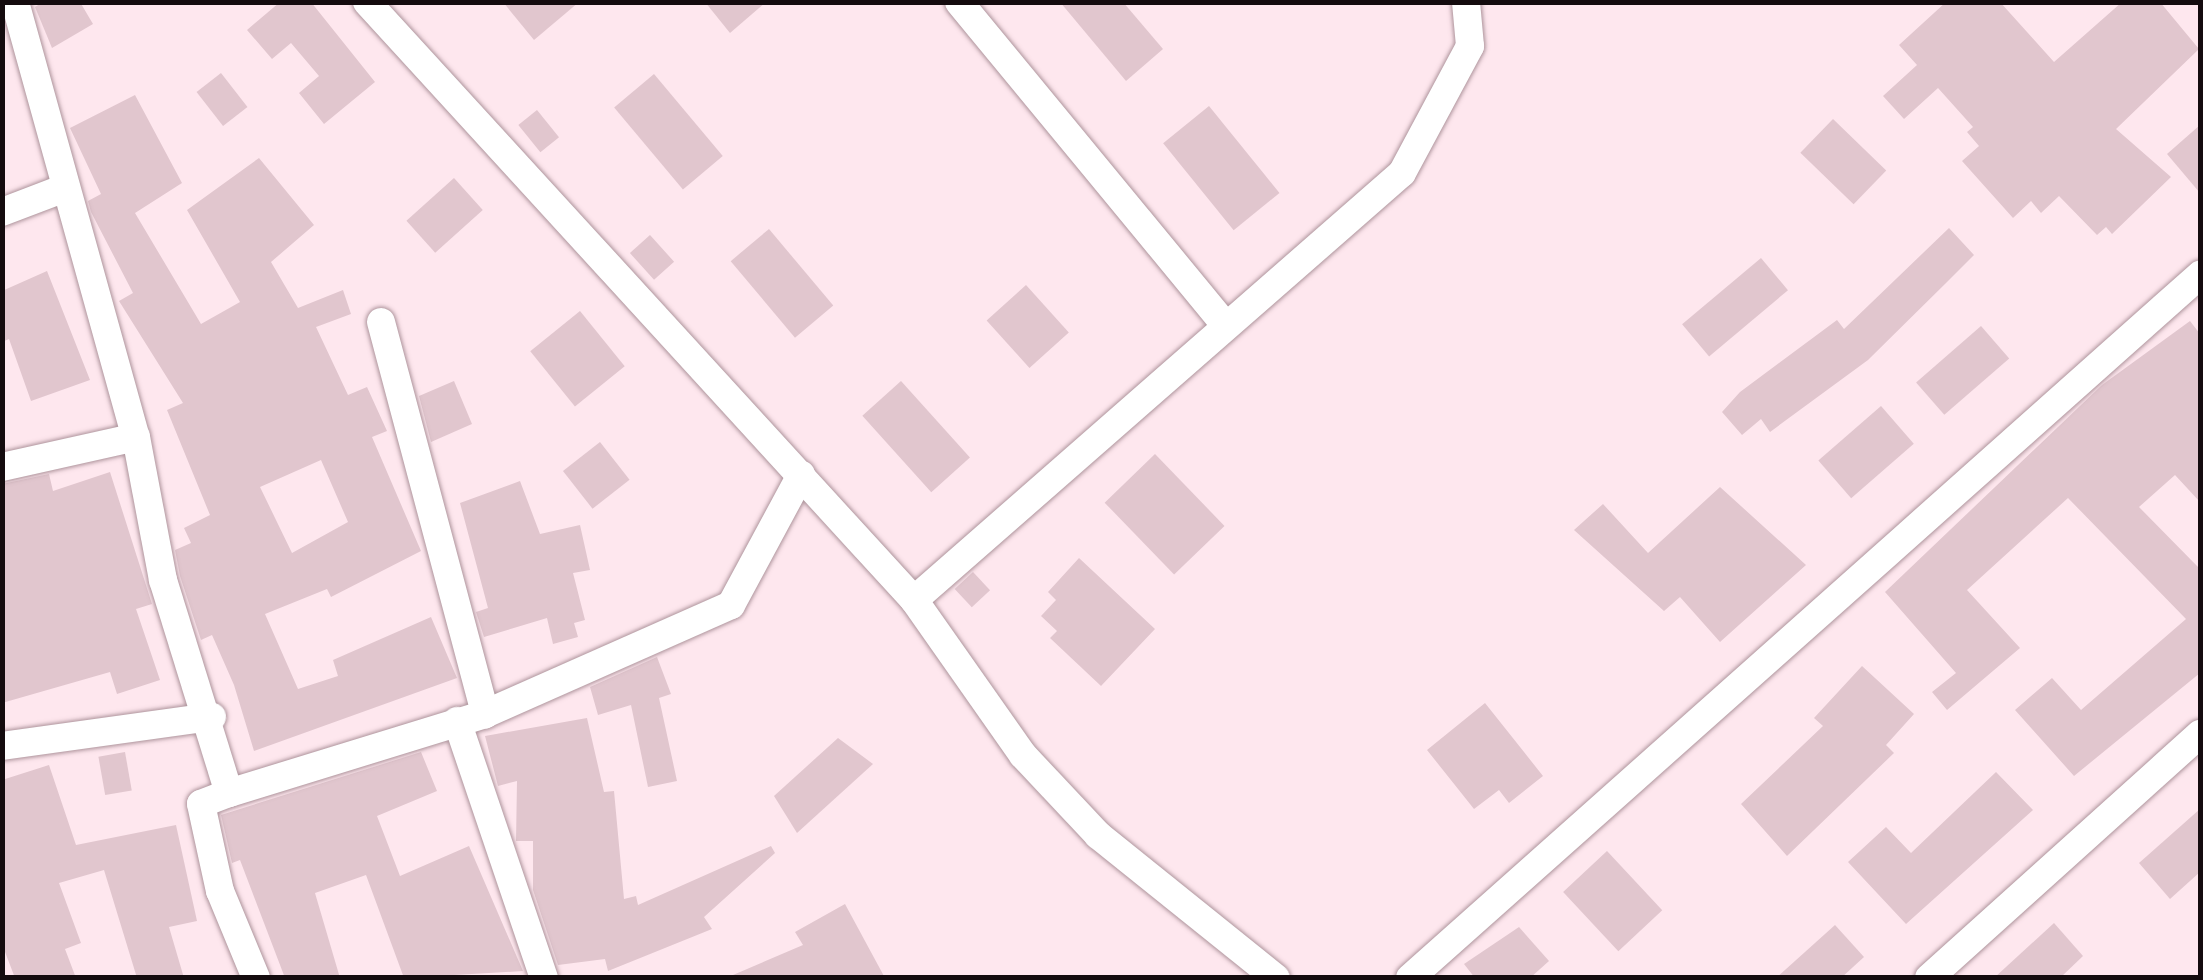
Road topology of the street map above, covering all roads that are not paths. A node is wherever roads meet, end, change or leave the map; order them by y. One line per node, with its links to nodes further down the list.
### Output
1 (15, 2): 5 (street)
2 (367, 2): 12 (street)
3 (959, 2): 9 (street)
4 (1466, 2): 9 (street)
5 (65, 188): 6 (street); 10 (street)
6 (2, 212)
7 (2200, 275): 22 (street)
8 (381, 322): 15 (street)
9 (1225, 325): 13 (street)
10 (136, 437): 11 (street); 14 (street)
11 (2, 467)
12 (801, 475): 13 (street); 15 (street)
13 (914, 600): 21 (street)
14 (212, 717): 17 (street); 18 (street)
15 (471, 717): 18 (street); 20 (street)
16 (2200, 734): 23 (street)
17 (2, 746)
18 (229, 792): 19 (street)
19 (256, 978)
20 (544, 978)
21 (1276, 978)
22 (1410, 978)
23 (1929, 978)

